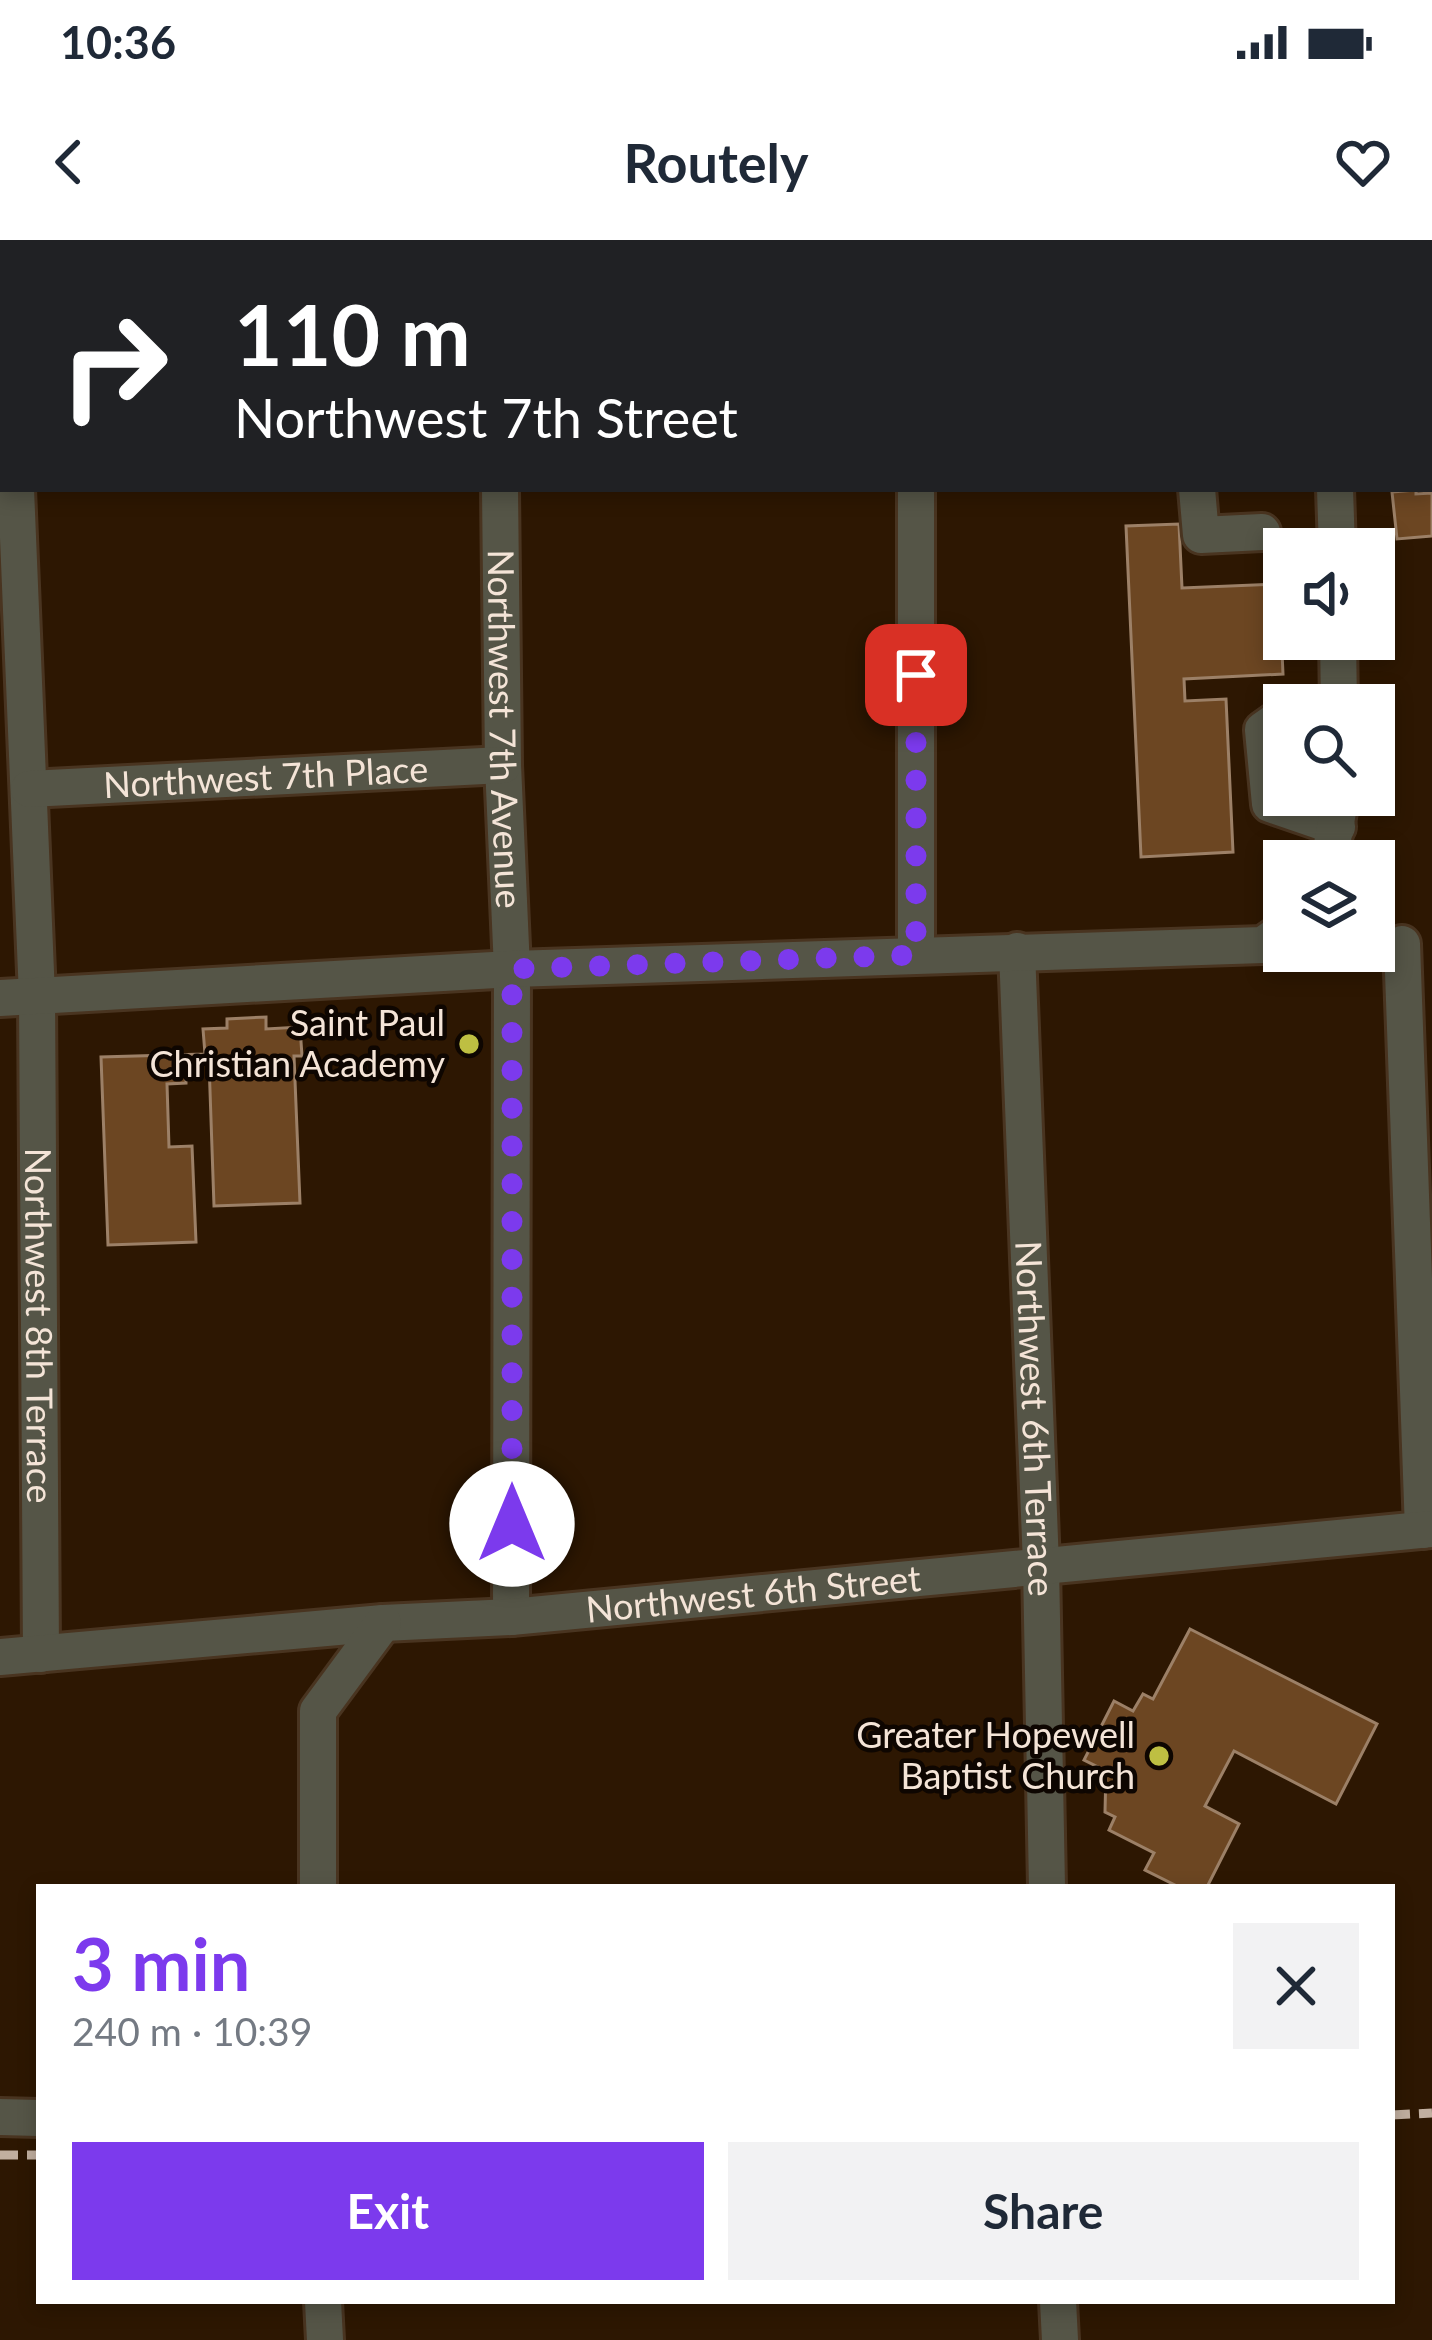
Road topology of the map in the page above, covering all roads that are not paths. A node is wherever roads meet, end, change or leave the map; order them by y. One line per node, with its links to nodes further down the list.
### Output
1 (16, 492): 9 (street, Northwest 8th Terrace)
2 (500, 492): 8 (street, Northwest 7th Avenue)
3 (916, 492): 15 (street)
4 (1197, 492): 7 (street)
5 (1335, 492): 6 (street)
6 (1336, 528)
7 (1262, 532)
8 (503, 765): 9 (street, Northwest 7th Place); 16 (street, Northwest 7th Avenue)
9 (29, 789): 17 (street, Northwest 8th Terrace)
10 (1303, 816): 11 (street)
11 (1336, 828)
12 (1402, 940): 19 (street)
13 (1263, 945): 14 (street)
14 (1017, 951): 15 (street); 20 (street, Northwest 6th Terrace)
15 (916, 955): 16 (street)
16 (512, 969): 17 (street); 21 (street, Northwest 7th Avenue)
17 (38, 996): 18 (street); 23 (street, Northwest 8th Terrace)
18 (0, 998)
19 (1428, 1529): 20 (street, Northwest 6th Street)
20 (1041, 1565): 21 (street, Northwest 6th Street); 26 (street, Northwest 6th Terrace)
21 (512, 1617): 22 (street, Northwest 6th Street)
22 (383, 1623): 23 (street, Northwest 6th Street); 25 (street)
23 (41, 1654): 24 (street, Northwest 6th Street)
24 (0, 1657)
25 (318, 1884)
26 (1047, 1884)
27 (0, 2117): 28 (street)
28 (36, 2118)
29 (323, 2304): 31 (street)
30 (1058, 2304): 32 (street)
31 (325, 2340)
32 (1060, 2340)

